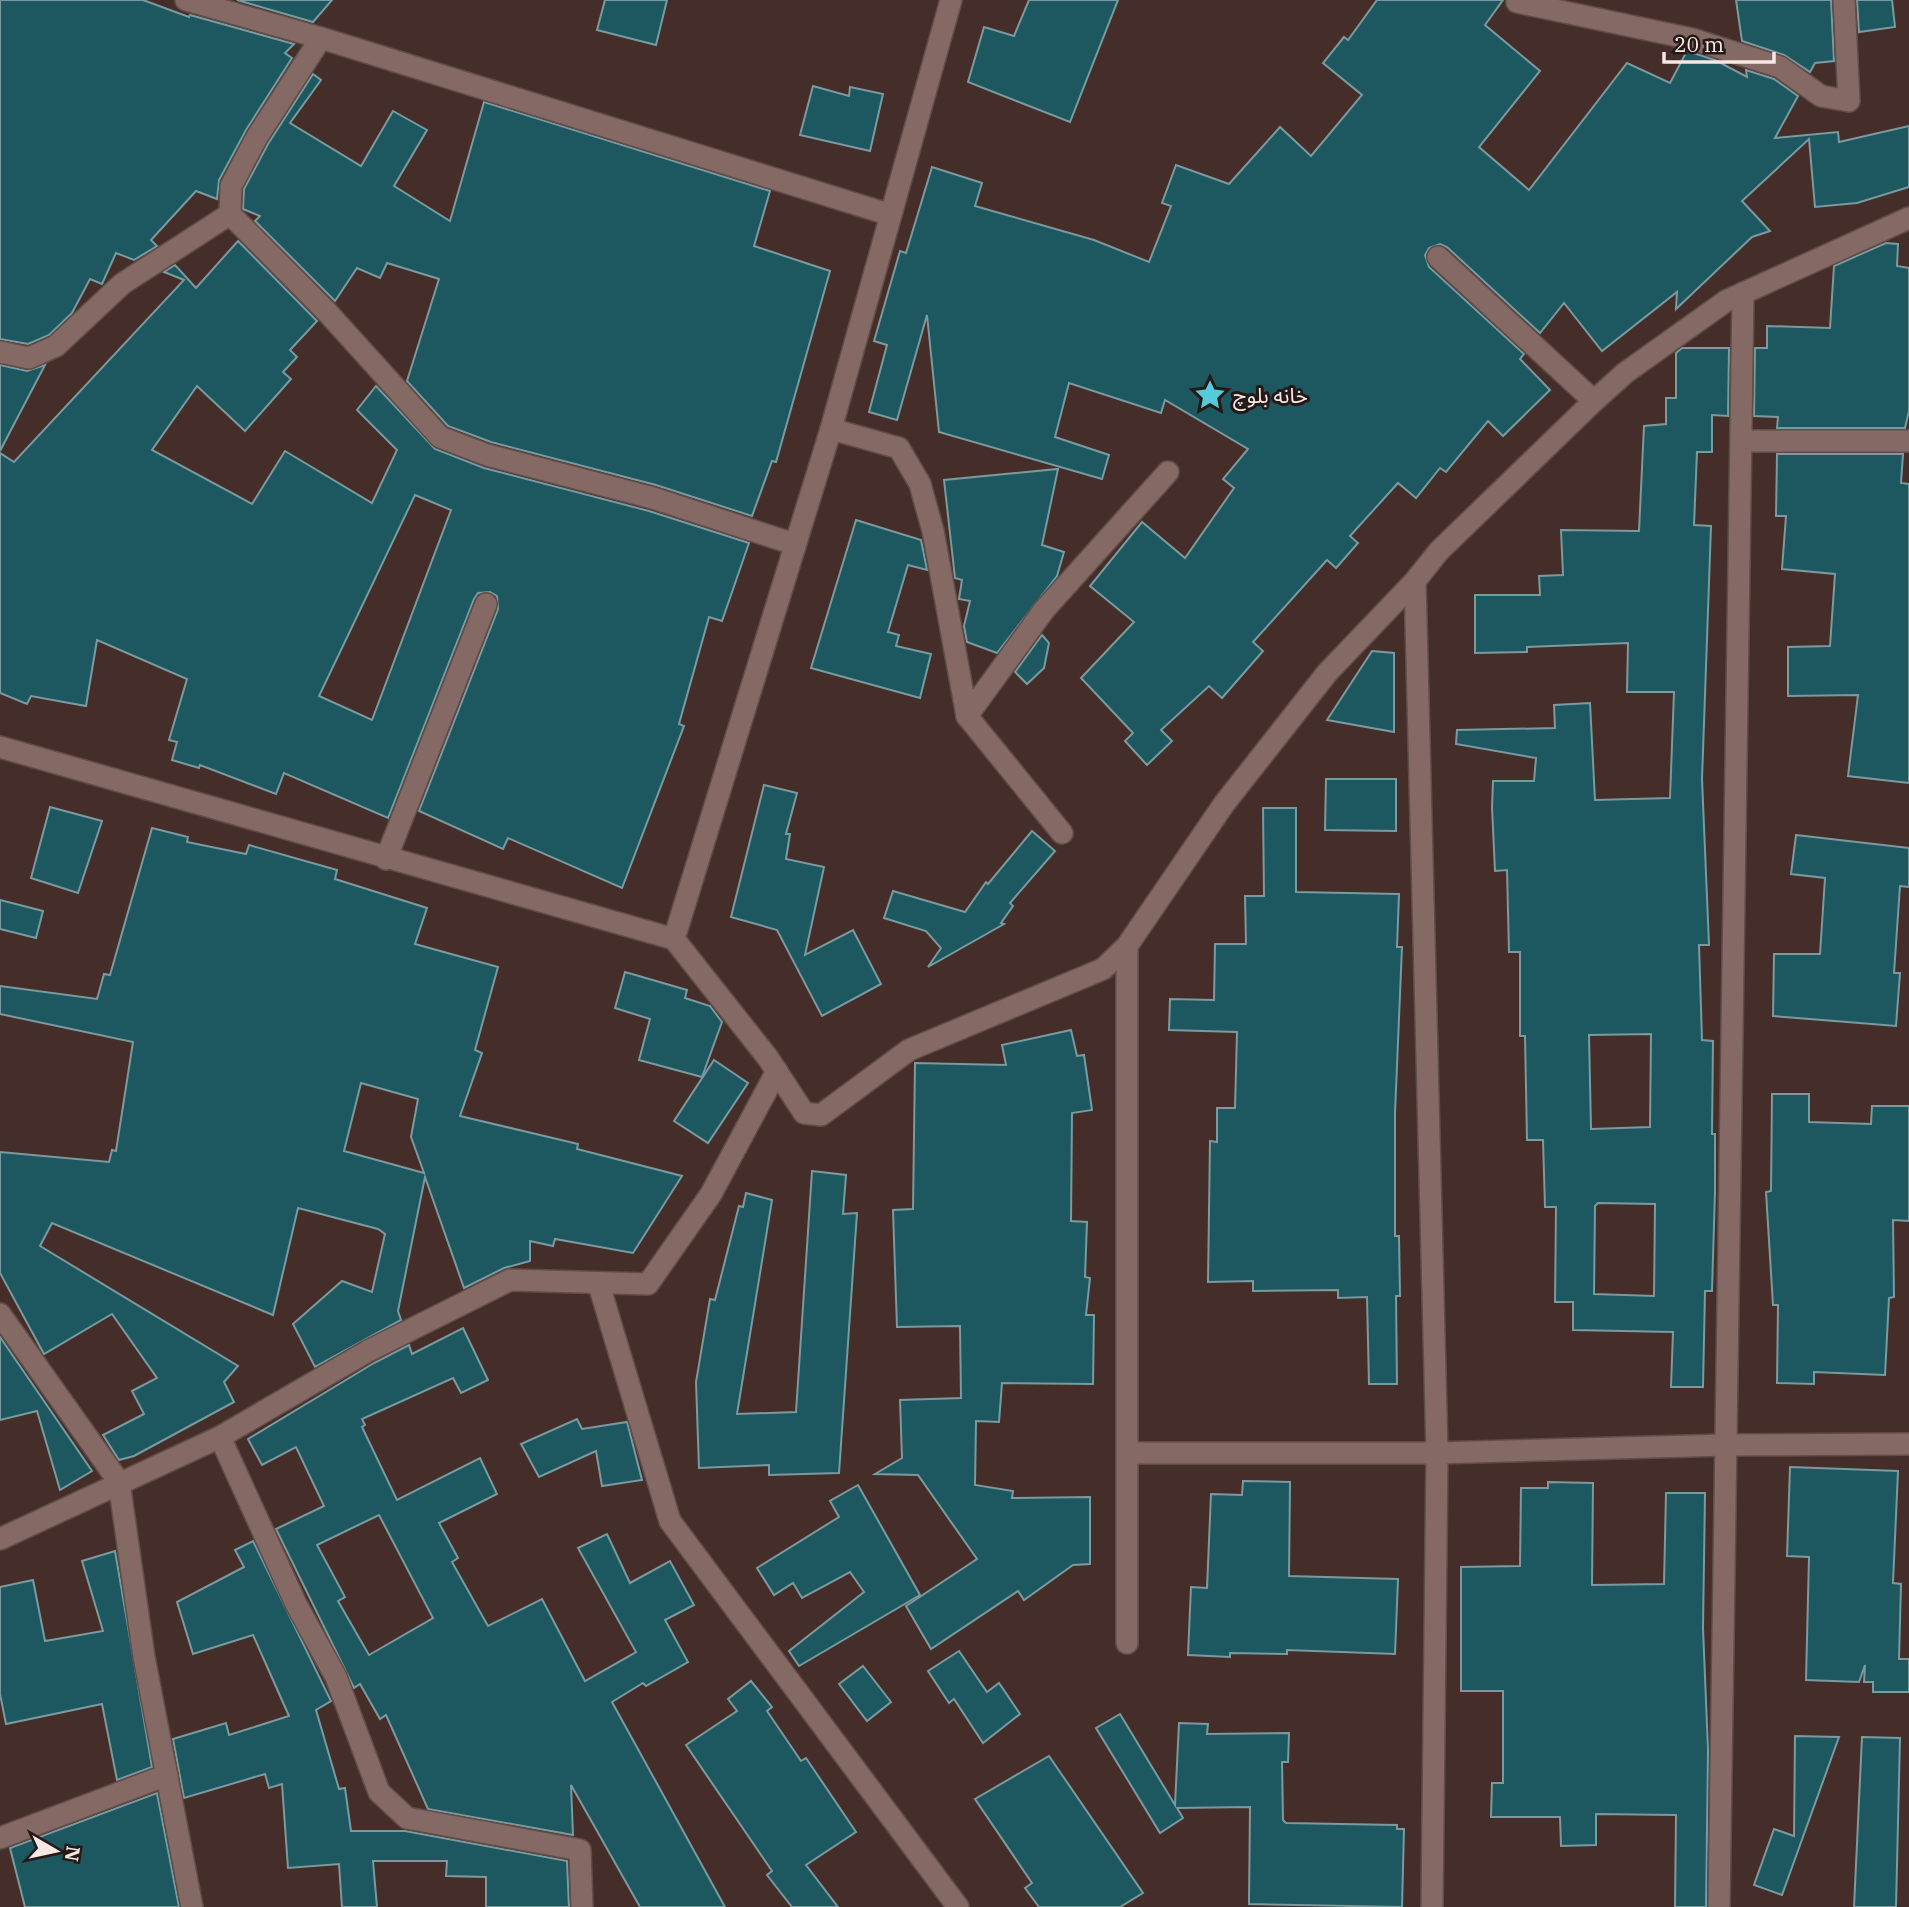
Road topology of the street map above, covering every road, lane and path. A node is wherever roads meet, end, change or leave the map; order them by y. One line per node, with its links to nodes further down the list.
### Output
1 (951, 0): 7 (street)
2 (1844, 0): 4 (street)
3 (192, 1): 5 (street)
4 (1517, 2)
5 (321, 38): 6 (street); 7 (street)
6 (230, 214): 11 (street); 17 (street)
7 (891, 215): 13 (street)
8 (1909, 218): 10 (street)
9 (1438, 257): 12 (street)
10 (1743, 293): 12 (street); 14 (street)
11 (0, 352)
12 (1594, 401): 18 (street)
13 (831, 429): 17 (street); 20 (street)
14 (1742, 441): 15 (street); 31 (street)
15 (1909, 441)
16 (1168, 472): 20 (street)
17 (793, 544): 24 (street)
18 (1415, 581): 25 (street); 33 (street)
19 (486, 604): 23 (street)
20 (967, 716): 22 (street)
21 (0, 747): 23 (street)
22 (1062, 834)
23 (386, 859): 24 (street)
24 (674, 939): 26 (street)
25 (1128, 946): 26 (street); 32 (street)
26 (777, 1071): 27 (street)
27 (599, 1285): 29 (street); 39 (street)
28 (0, 1314): 34 (street)
29 (220, 1437): 34 (street); 41 (street)
30 (1909, 1444): 31 (street)
31 (1727, 1445): 33 (street); 44 (street)
32 (1127, 1453): 33 (street); 36 (street)
33 (1437, 1453): 43 (street)
34 (118, 1482): 35 (street); 37 (street)
35 (0, 1539)
36 (1127, 1643)
37 (167, 1775): 38 (street); 40 (street)
38 (0, 1838)
39 (940, 1899): 42 (street)
40 (192, 1907)
41 (582, 1907)
42 (958, 1907)
43 (1432, 1907)
44 (1719, 1907)

